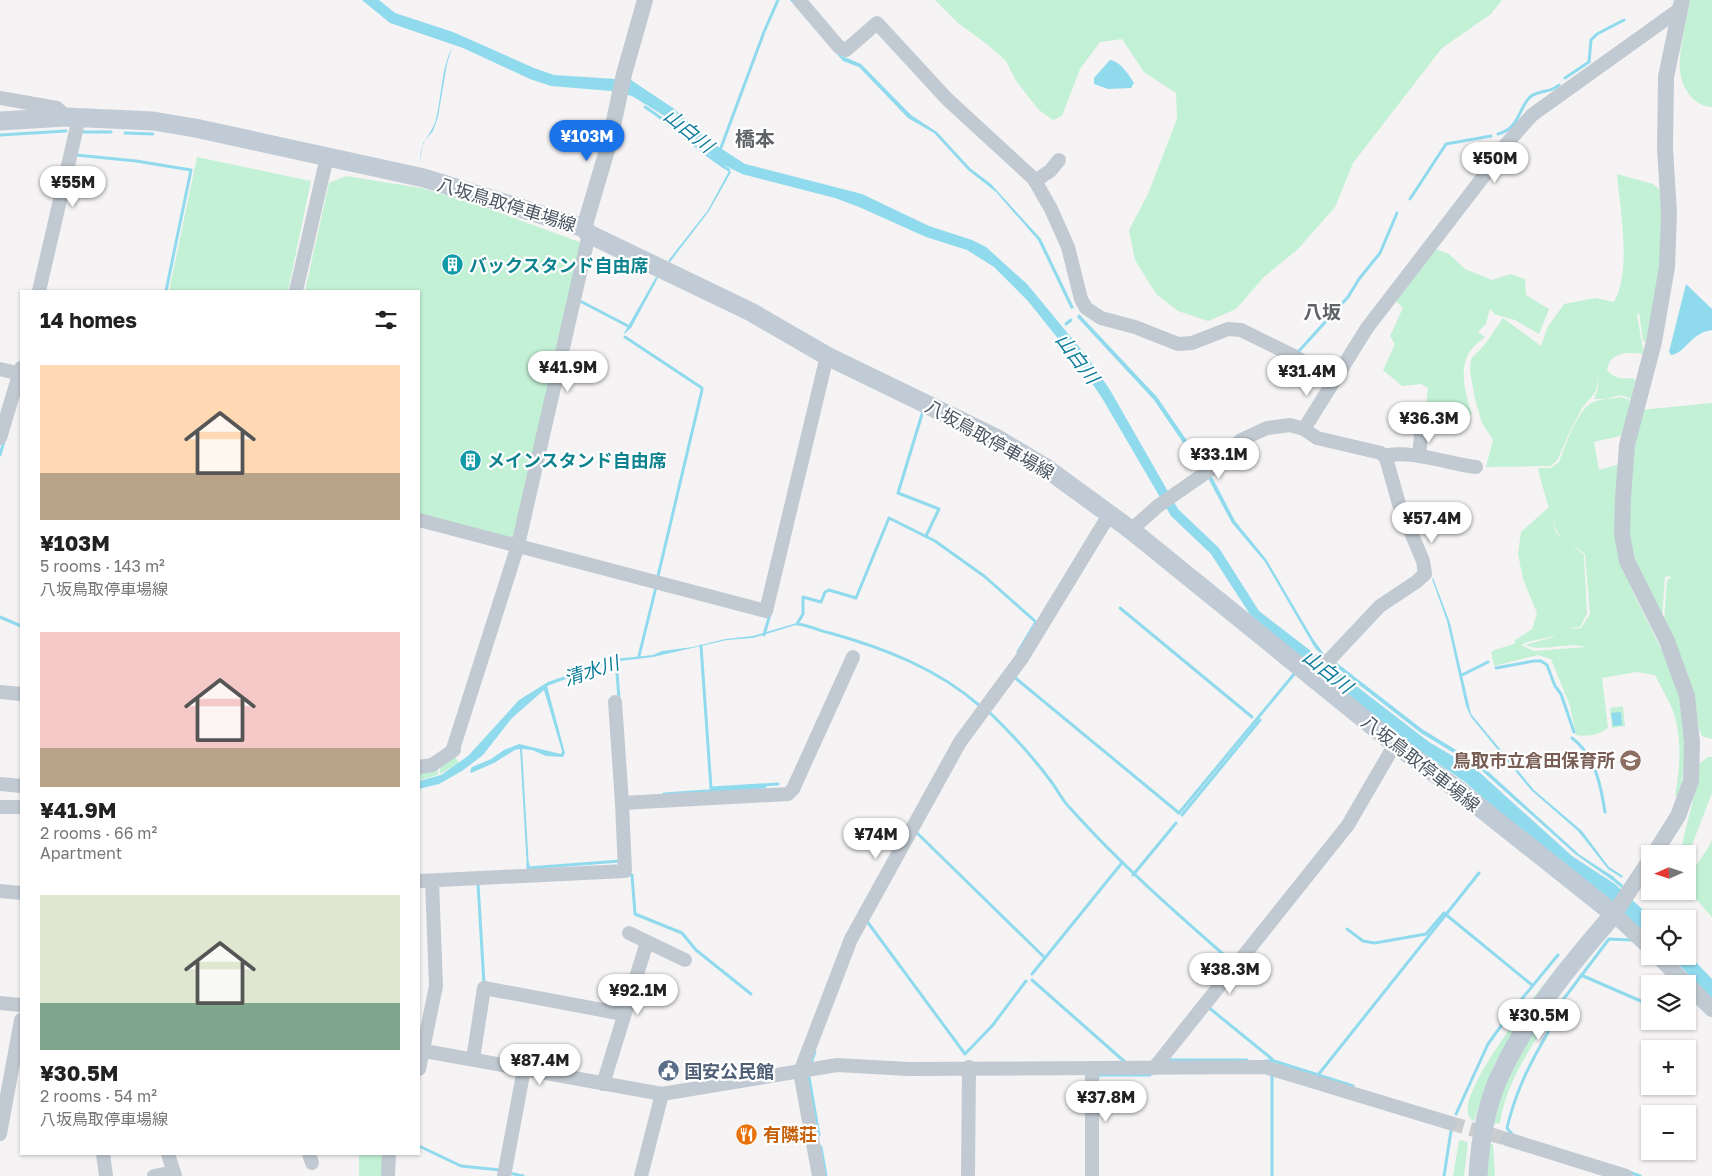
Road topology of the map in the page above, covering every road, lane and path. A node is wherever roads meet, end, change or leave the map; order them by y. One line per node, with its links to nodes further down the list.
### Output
1 (645, 0): 10 (street)
2 (798, 0): 9 (street)
3 (1681, 4): 17 (street); 40 (street)
4 (0, 98): 5 (street)
5 (73, 118): 6 (main road, 八坂鳥取停車場線); 7 (main road, 八坂鳥取停車場線); 11 (street)
6 (0, 121)
7 (327, 157): 10 (main road, 八坂鳥取停車場線); 12 (street)
8 (1059, 160): 9 (street)
9 (1035, 181): 17 (street)
10 (587, 231): 13 (main road, 八坂鳥取停車場線); 27 (street)
11 (39, 290)
12 (296, 290)
13 (827, 356): 24 (main road, 八坂鳥取停車場線); 27 (street)
14 (0, 370): 15 (street)
15 (20, 372)
16 (20, 375): 20 (street)
17 (1333, 380): 19 (street)
18 (1423, 415): 22 (street)
19 (1304, 429): 21 (street); 26 (street)
20 (0, 438)
21 (1384, 456): 22 (street); 29 (street)
22 (1418, 456): 23 (street)
23 (1476, 467)
24 (1109, 516): 26 (main road, 八坂鳥取停車場線); 64 (street)
25 (420, 520): 27 (street)
26 (1131, 530): 29 (main road, 八坂鳥取停車場線)
27 (518, 545): 34 (street)
28 (853, 657): 37 (street)
29 (1313, 677): 33 (main road, 八坂鳥取停車場線)
30 (0, 692): 31 (street)
31 (20, 694)
32 (615, 702): 37 (street)
33 (1395, 744): 45 (main road, 八坂鳥取停車場線); 61 (street)
34 (420, 767)
35 (0, 784): 36 (street)
36 (20, 786)
37 (622, 803): 42 (street)
38 (0, 806): 39 (street)
39 (20, 807)
40 (1660, 845)
41 (1641, 874): 45 (street)
42 (425, 881): 58 (street)
43 (0, 891): 44 (street)
44 (20, 893)
45 (1616, 912): 47 (street); 82 (main road)
46 (628, 933): 48 (street)
47 (1641, 938)
48 (646, 942): 49 (street); 56 (street)
49 (685, 960)
50 (1667, 965): 51 (street)
51 (1678, 975)
52 (1696, 993): 55 (street)
53 (0, 1003): 54 (street)
54 (20, 1005)
55 (1712, 1009)
56 (623, 1014): 59 (street); 65 (street)
57 (20, 1025): 68 (street)
58 (421, 1050): 59 (street)
59 (473, 1059): 62 (street)
60 (969, 1067): 63 (street); 64 (street); 80 (street)
61 (1154, 1068): 63 (street); 67 (street)
62 (524, 1069): 65 (street); 77 (street)
63 (1092, 1069): 81 (street)
64 (800, 1072): 66 (street); 79 (street)
65 (603, 1084): 66 (street)
66 (662, 1094): 78 (street)
67 (1450, 1123)
68 (0, 1134)
69 (1507, 1139): 83 (street)
70 (103, 1155): 74 (street)
71 (168, 1155): 73 (street)
72 (389, 1155): 76 (street)
73 (174, 1174): 75 (street)
74 (106, 1176)
75 (154, 1176)
76 (388, 1176)
77 (504, 1176)
78 (640, 1176)
79 (818, 1176)
80 (968, 1176)
81 (1092, 1176)
82 (1478, 1176)
83 (1626, 1176)

